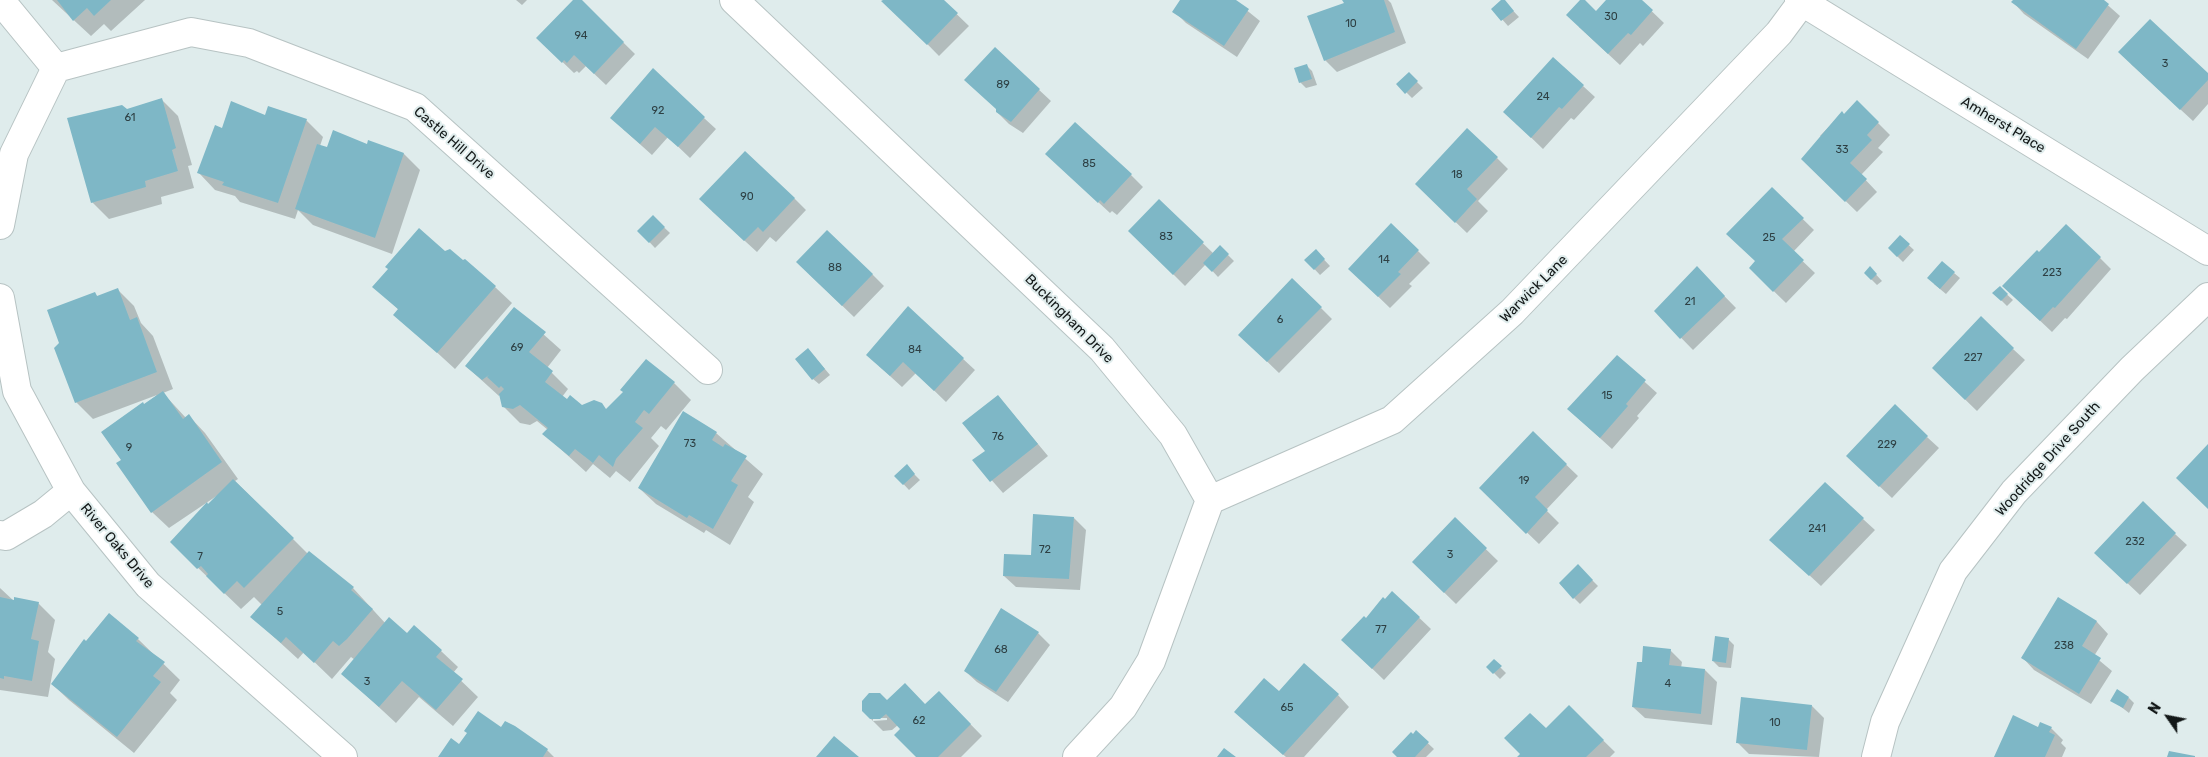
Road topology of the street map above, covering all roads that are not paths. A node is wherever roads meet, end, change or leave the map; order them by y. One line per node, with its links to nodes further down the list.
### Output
1 (0, 0): 4 (street)
2 (734, 0): 11 (street, Buckingham Drive)
3 (1800, 1): 6 (street, Amherst Place); 11 (street, Warwick Lane)
4 (56, 68): 5 (street); 9 (street, Castle Hill Drive)
5 (0, 225)
6 (2208, 251)
7 (2208, 297): 15 (street, Woodridge Drive South)
8 (0, 298): 10 (street, River Oaks Drive)
9 (708, 370)
10 (71, 491): 12 (street); 13 (street, River Oaks Drive)
11 (1210, 500): 14 (street)
12 (0, 536)
13 (343, 757)
14 (1077, 757)
15 (1876, 757)

